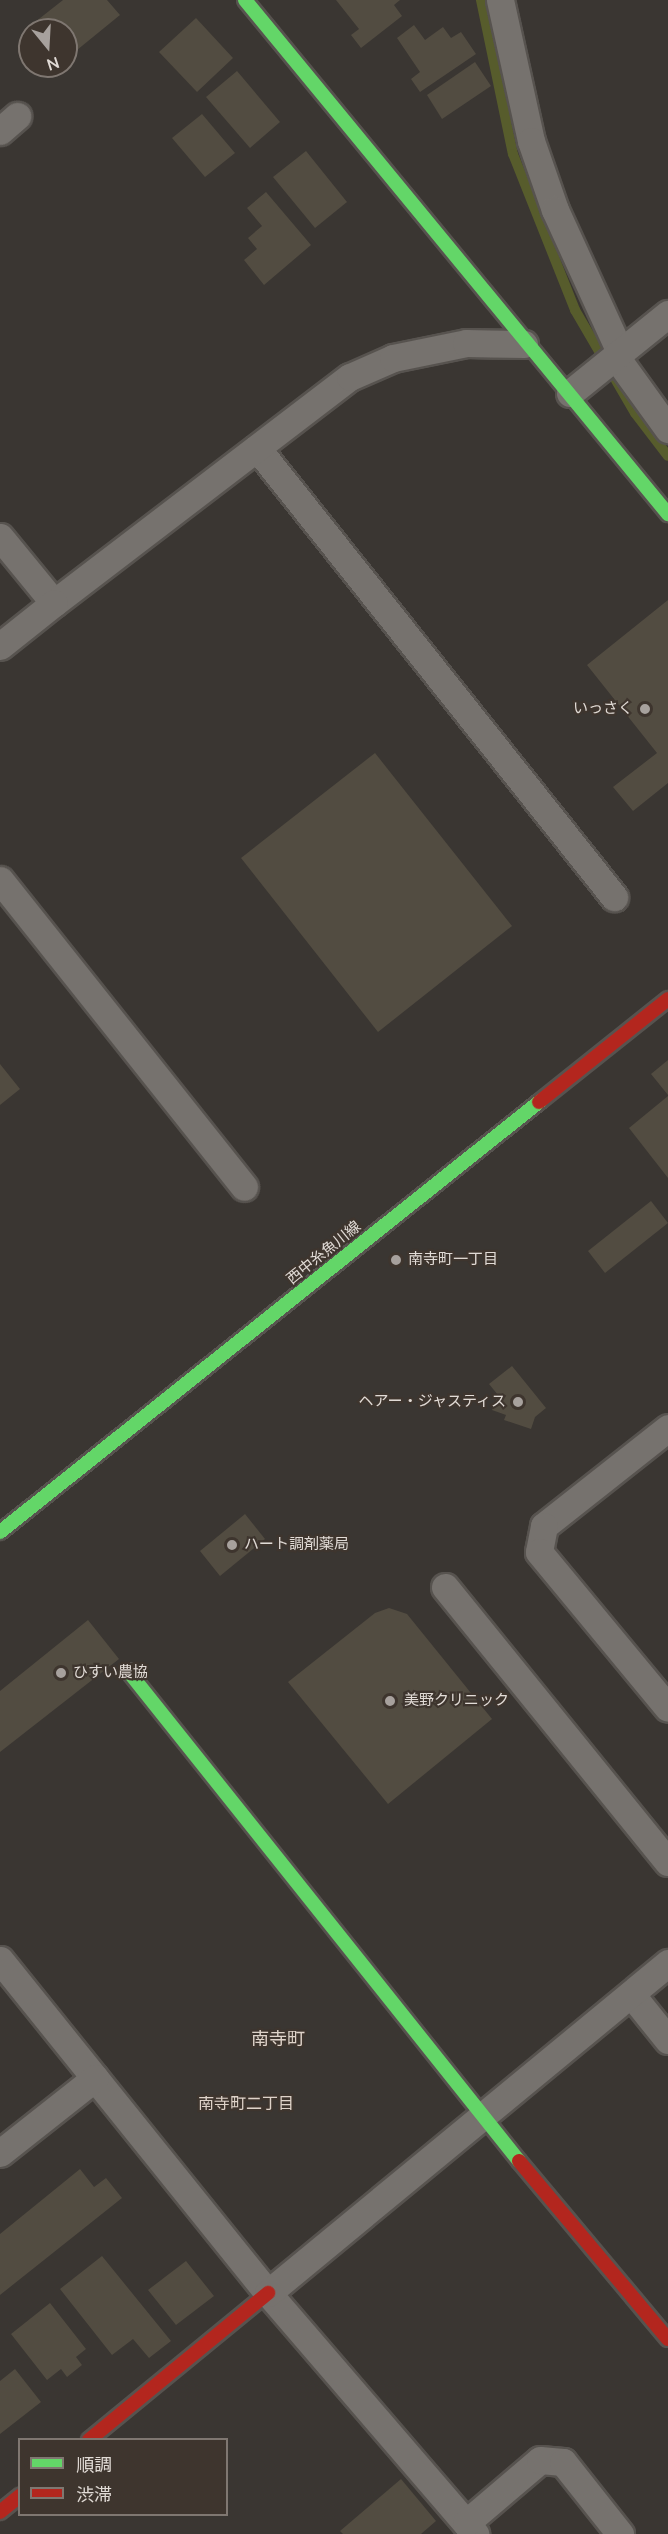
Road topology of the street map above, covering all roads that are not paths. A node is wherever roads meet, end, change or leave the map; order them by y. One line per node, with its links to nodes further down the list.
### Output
1 (245, 0): 4 (street)
2 (500, 0): 5 (street)
3 (668, 314): 5 (street)
4 (524, 344): 6 (street); 8 (street)
5 (618, 356): 6 (street); 7 (street)
6 (570, 393): 9 (street)
7 (668, 429)
8 (257, 448): 11 (street); 14 (street)
9 (668, 514)
10 (0, 537): 11 (street)
11 (54, 603): 12 (street)
12 (0, 646)
13 (0, 880): 16 (street)
14 (614, 897)
15 (668, 999): 18 (street, 西中糸魚川線)
16 (244, 1187)
17 (668, 1428): 21 (street)
18 (0, 1532)
19 (445, 1587): 22 (street)
20 (128, 1671): 28 (street)
21 (668, 1708)
22 (668, 1862)
23 (0, 1960): 27 (street)
24 (668, 1963): 25 (street)
25 (631, 1994): 26 (street); 28 (street)
26 (668, 2040)
27 (95, 2078): 29 (street); 30 (street)
28 (482, 2117): 30 (street); 31 (street)
29 (0, 2153)
30 (268, 2293): 32 (street); 35 (street)
31 (668, 2339)
32 (90, 2438)
33 (18, 2498): 34 (street)
34 (0, 2512)
35 (470, 2529): 36 (street)
36 (620, 2534)

